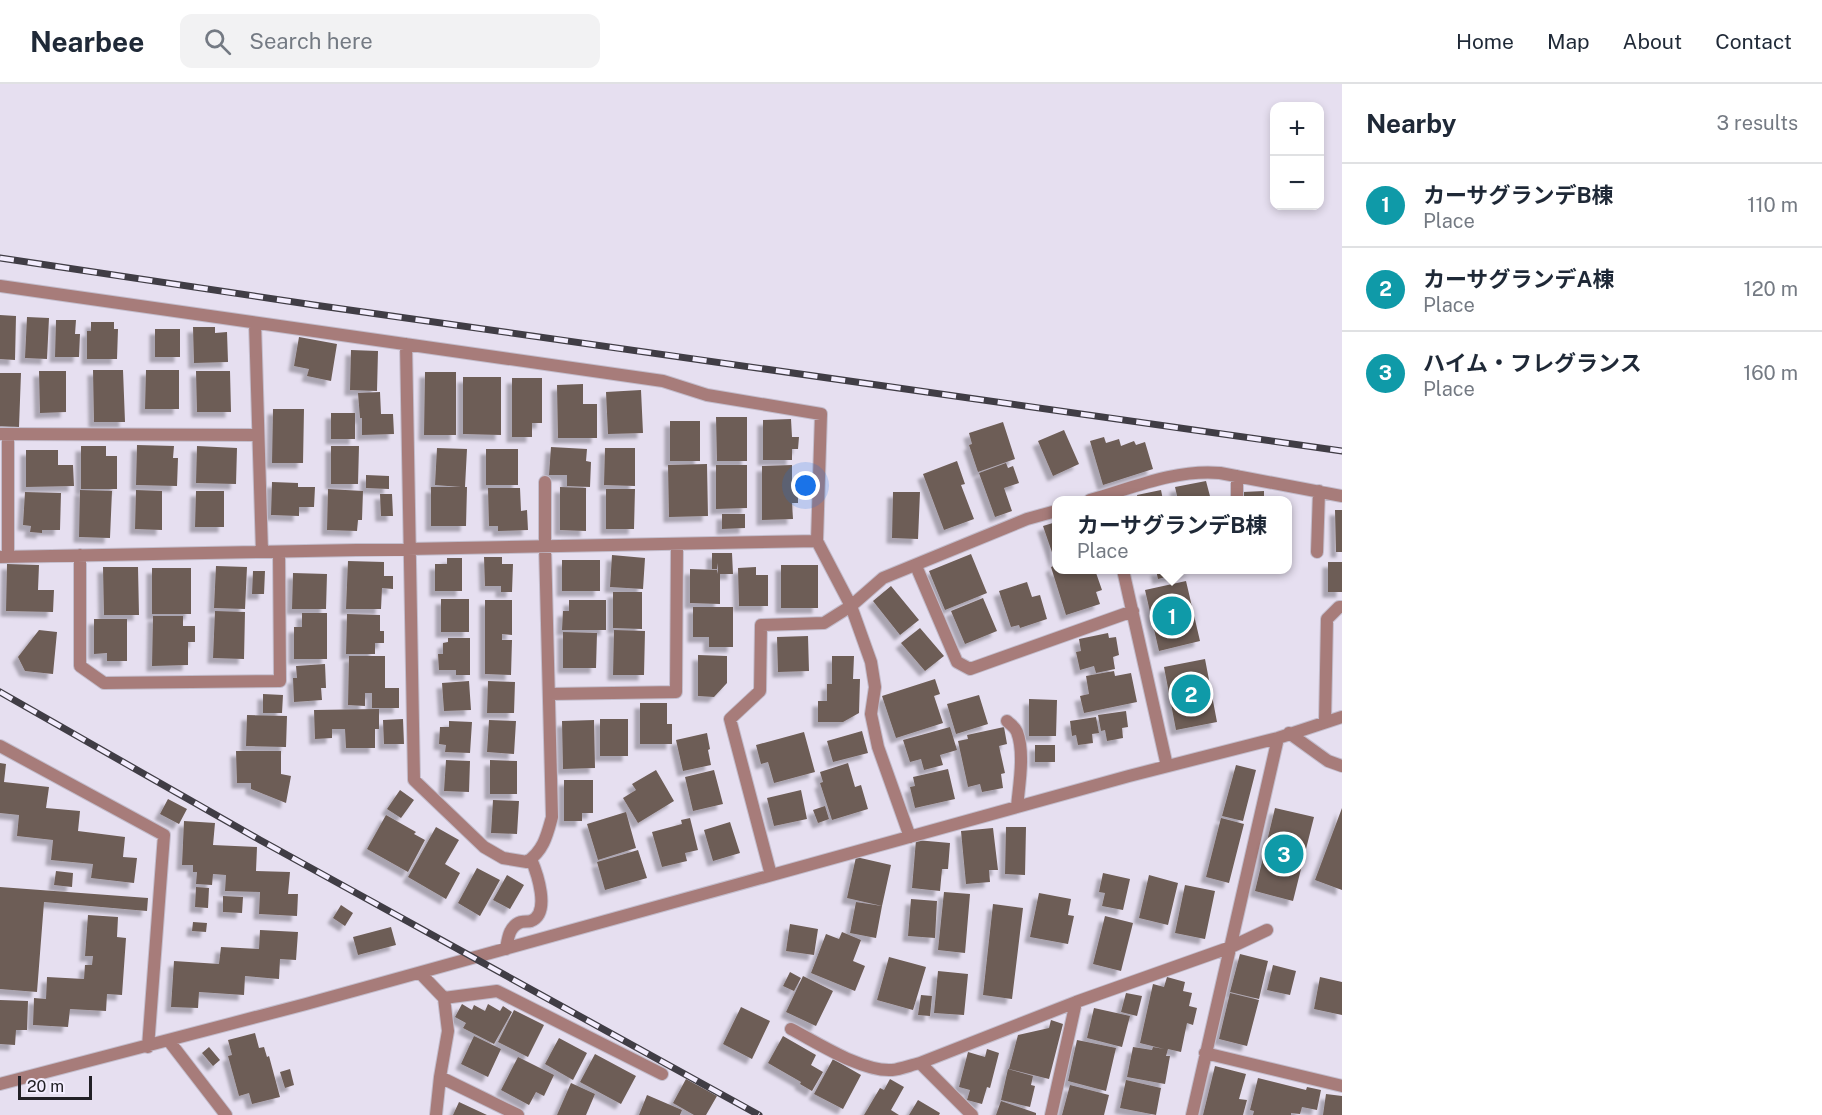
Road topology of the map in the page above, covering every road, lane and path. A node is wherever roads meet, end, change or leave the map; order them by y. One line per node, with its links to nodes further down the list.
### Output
1 (0, 286): 2 (street)
2 (255, 322): 3 (street); 5 (street)
3 (406, 344): 13 (street); 16 (street)
4 (4, 434): 5 (street); 21 (street)
5 (258, 435): 17 (street)
6 (1237, 476): 8 (street); 9 (street); 10 (street)
7 (545, 482): 15 (street)
8 (1319, 491): 11 (street); 19 (street)
9 (1113, 496)
10 (1237, 496)
11 (1342, 496)
12 (1052, 512): 22 (street)
13 (817, 541): 14 (street); 24 (street)
14 (677, 544): 15 (street); 27 (street)
15 (545, 546): 16 (street); 27 (street)
16 (409, 549): 18 (street); 37 (street)
17 (262, 552): 18 (street); 20 (street)
18 (279, 552): 20 (street)
19 (1317, 552)
20 (80, 555): 21 (street)
21 (4, 557)
22 (916, 566): 24 (street); 26 (street)
23 (1125, 574): 26 (street)
24 (851, 606): 36 (street); 38 (street)
25 (1342, 607): 30 (street)
26 (1132, 611): 33 (street)
27 (550, 694): 37 (street)
28 (1342, 717): 30 (street)
29 (1007, 721): 35 (street)
30 (1325, 722): 31 (street)
31 (1283, 735): 33 (street); 34 (street); 40 (street)
32 (0, 746): 47 (street)
33 (1167, 766): 35 (street)
34 (1342, 766)
35 (1017, 807): 36 (street)
36 (910, 837): 38 (street)
37 (531, 859): 41 (street)
38 (771, 875): 41 (street)
39 (1267, 930): 40 (street)
40 (1232, 947): 44 (street); 48 (street)
41 (506, 949): 42 (street)
42 (420, 973): 43 (street); 46 (street)
43 (444, 998): 50 (street); 51 (street)
44 (1076, 1002): 49 (street); 58 (street)
45 (791, 1029): 49 (street)
46 (169, 1041): 47 (street); 54 (street)
47 (148, 1047): 52 (street)
48 (1206, 1053): 53 (street); 59 (street)
49 (920, 1063): 57 (street)
50 (662, 1074)
51 (440, 1077): 55 (street); 56 (street)
52 (0, 1084)
53 (1342, 1086)
54 (226, 1115)
55 (436, 1115)
56 (518, 1115)
57 (972, 1115)
58 (1051, 1115)
59 (1192, 1115)

